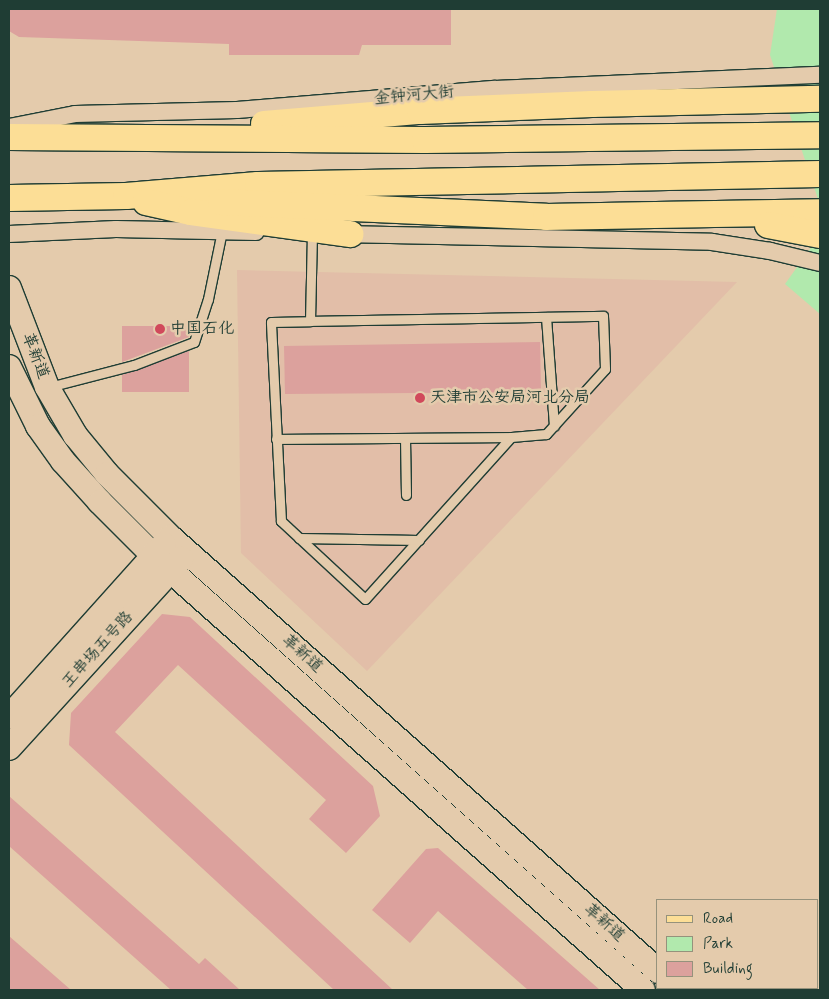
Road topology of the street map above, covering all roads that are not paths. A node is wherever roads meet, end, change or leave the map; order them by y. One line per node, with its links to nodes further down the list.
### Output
1 (820, 75): 3 (street, 金钟河大街)
2 (820, 99): 6 (main road)
3 (9, 127)
4 (820, 135): 6 (main road)
5 (9, 137): 6 (main road)
6 (89, 138)
7 (820, 174): 8 (main road)
8 (126, 196): 9 (main road); 11 (main road); 15 (main road)
9 (9, 198)
10 (820, 212): 11 (main road)
11 (658, 215): 16 (main road)
12 (222, 231): 13 (street); 14 (street); 22 (lane)
13 (312, 233): 15 (street); 20 (lane)
14 (9, 234)
15 (350, 234): 17 (street)
16 (820, 235)
17 (820, 263)
18 (9, 288): 22 (street, 革新道)
19 (546, 316): 20 (lane); 23 (lane); 23 (lane)
20 (310, 321): 26 (lane)
21 (9, 367): 31 (street, 革新道)
22 (47, 387): 30 (street, 革新道)
23 (554, 426): 24 (lane)
24 (511, 437): 25 (lane); 29 (lane)
25 (405, 438): 26 (lane); 27 (lane)
26 (276, 439): 28 (lane)
27 (406, 495)
28 (299, 538): 29 (lane); 29 (lane)
29 (419, 540)
30 (178, 545): 31 (street, 王串场五号路); 34 (street, 革新道)
31 (161, 563): 32 (street, 王串场五号路); 33 (street, 王串场五号路); 35 (street, 革新道)
32 (9, 717)
33 (9, 748)
34 (656, 969)
35 (643, 990)

